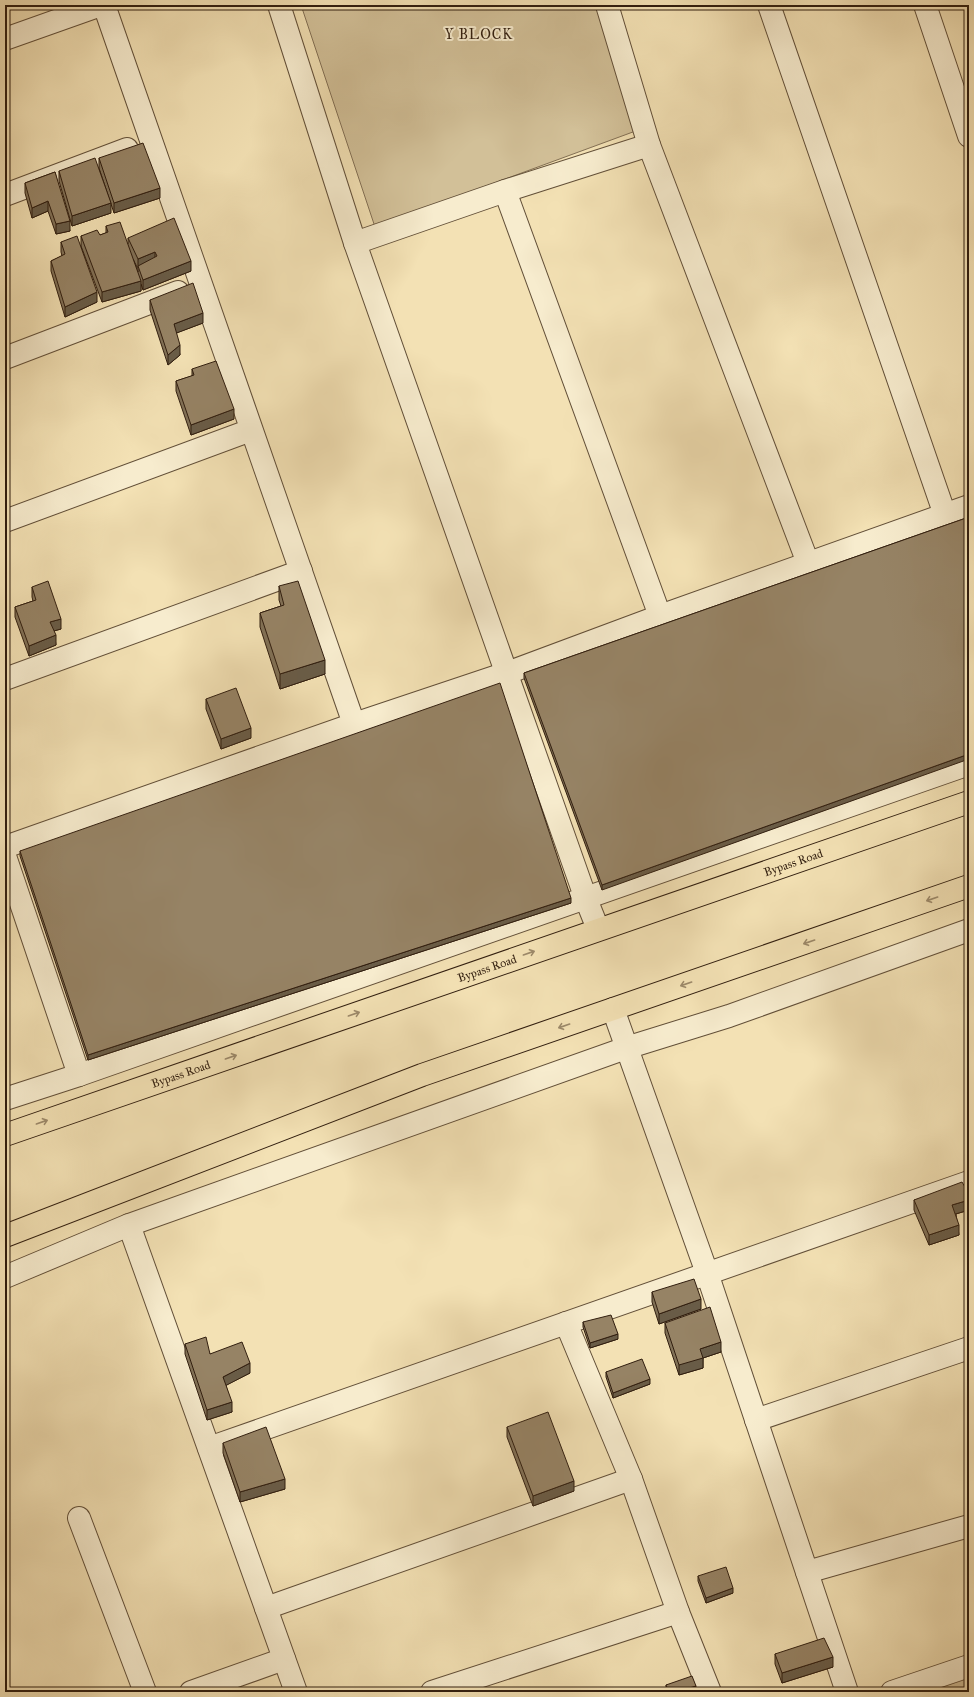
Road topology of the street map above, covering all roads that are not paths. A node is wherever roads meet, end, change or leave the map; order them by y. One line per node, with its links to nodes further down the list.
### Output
1 (102, 5): 6 (street); 8 (street)
2 (279, 5): 12 (street)
3 (607, 5): 9 (street)
4 (769, 5): 17 (street)
5 (925, 5): 7 (street)
6 (5, 38)
7 (969, 136)
8 (150, 140): 11 (street); 13 (street)
9 (649, 144): 10 (street); 19 (street)
10 (505, 191): 12 (street); 21 (street)
11 (5, 195)
12 (355, 243): 22 (street)
13 (200, 283): 14 (street); 15 (street)
14 (5, 358)
15 (251, 430): 18 (street); 20 (street)
16 (969, 506): 17 (street)
17 (945, 515): 19 (street)
18 (5, 522)
19 (808, 563): 21 (street)
20 (301, 571): 23 (street); 24 (street)
21 (660, 616): 22 (street)
22 (507, 673): 24 (street); 30 (street)
23 (5, 679)
24 (354, 724): 27 (street)
25 (969, 764): 30 (street)
26 (969, 802): 31 (main road, Bypass Road)
27 (5, 847)
28 (5, 856): 35 (street)
29 (969, 886): 33 (main road, one-way to 33)
30 (586, 899): 31 (street); 35 (street)
31 (598, 929): 37 (main road, Bypass Road, one-way to 31)
32 (969, 930): 34 (street)
33 (613, 1010): 34 (street); 40 (main road, one-way to 40)
34 (626, 1048): 39 (street); 41 (street)
35 (79, 1076): 36 (street)
36 (5, 1099)
37 (5, 1135)
38 (969, 1182): 41 (street)
39 (129, 1225): 42 (street); 46 (street)
40 (5, 1236)
41 (707, 1273): 43 (street); 45 (street)
42 (5, 1277)
43 (566, 1323): 46 (street); 47 (street)
44 (969, 1348): 45 (street)
45 (756, 1420): 50 (street)
46 (209, 1448): 51 (street)
47 (632, 1479): 51 (street); 52 (street)
48 (78, 1518): 55 (street)
49 (969, 1526): 50 (street)
50 (807, 1572): 60 (street)
51 (266, 1608): 53 (street)
52 (678, 1612): 58 (street); 59 (street)
53 (284, 1659): 56 (street); 57 (street)
54 (969, 1666): 61 (street)
55 (145, 1692)
56 (191, 1692)
57 (296, 1692)
58 (432, 1692)
59 (710, 1692)
60 (847, 1692)
61 (892, 1692)

